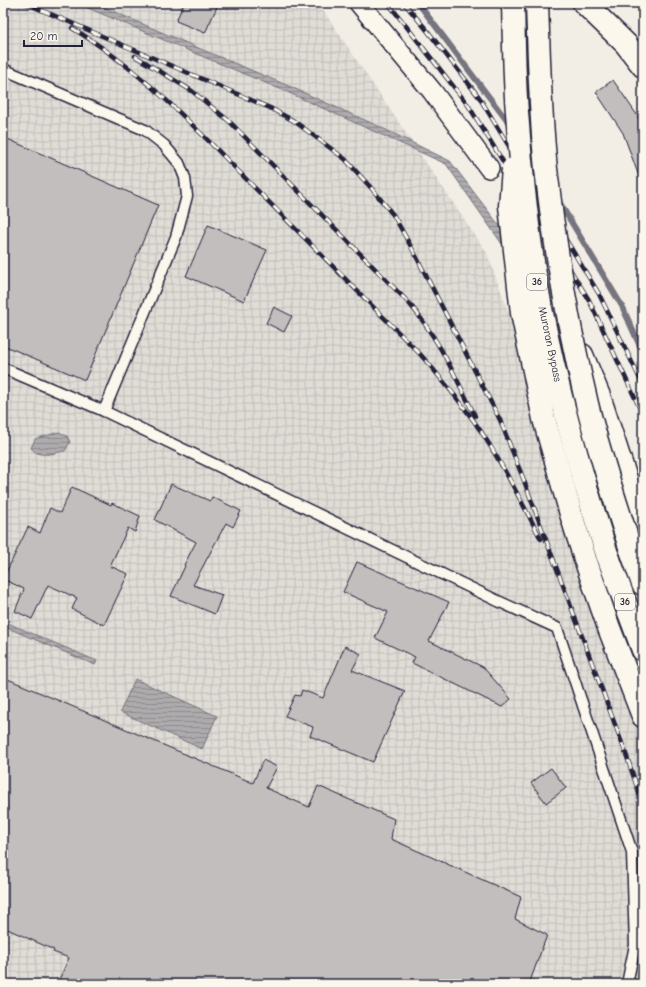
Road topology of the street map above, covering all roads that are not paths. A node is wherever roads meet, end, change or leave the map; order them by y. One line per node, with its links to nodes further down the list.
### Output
1 (359, 3): 8 (street)
2 (513, 3): 7 (main road, Muroran Bypass / 36, bridge)
3 (537, 3): 9 (main road, 36, bridge)
4 (584, 3): 5 (main road)
5 (643, 66)
6 (3, 69): 11 (lane)
7 (517, 111): 14 (main road, Muroran Bypass / 36, bridge); 15 (main road, bridge)
8 (489, 168)
9 (570, 326): 12 (main road); 13 (main road, 36, bridge)
10 (3, 368): 11 (lane)
11 (104, 411): 16 (lane)
12 (643, 523)
13 (643, 584)
14 (643, 650)
15 (643, 716)
16 (627, 984)

